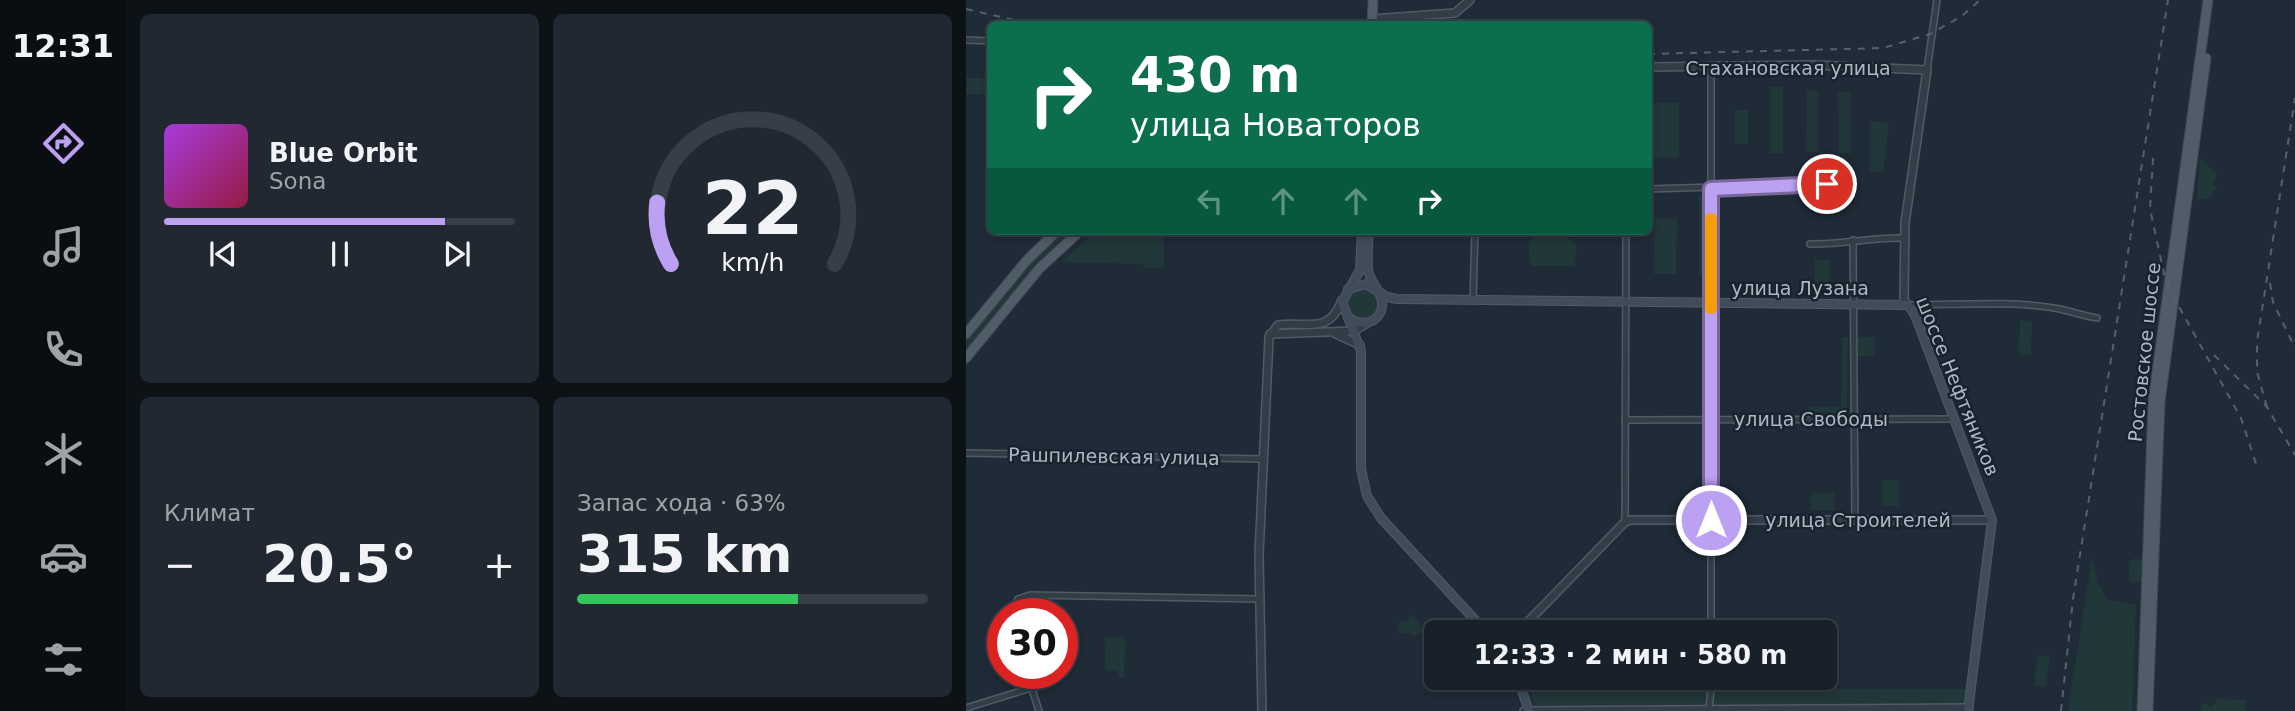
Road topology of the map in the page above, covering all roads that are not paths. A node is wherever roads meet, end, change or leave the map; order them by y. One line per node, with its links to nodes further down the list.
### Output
1 (1367, 0): 7 (main road)
2 (1373, 0): 8 (main road)
3 (1470, 0): 9 (street)
4 (1937, 0): 14 (street)
5 (2208, 0): 50 (main road, Ростовское шоссе)
6 (2213, 0): 50 (main road, Ростовское шоссе)
7 (1370, 21)
8 (1370, 21)
9 (1387, 21)
10 (966, 40): 11 (street)
11 (987, 41)
12 (1712, 66): 13 (street, Стахановская улица); 14 (street, Стахановская улица); 17 (street)
13 (1652, 67)
14 (1927, 70): 24 (street, шоссе Нефтяников)
15 (1847, 183): 17 (street)
16 (1652, 189): 17 (street)
17 (1711, 189): 32 (street)
18 (1053, 235): 40 (main road)
19 (1076, 235): 43 (main road)
20 (1362, 235): 27 (main road)
21 (1368, 235): 28 (main road)
22 (1475, 235): 30 (street)
23 (1626, 235): 31 (street)
24 (1904, 238): 25 (street); 34 (street, шоссе Нефтяников)
25 (1853, 240): 26 (street); 33 (street)
26 (1810, 244)
27 (1348, 289): 28 (main road); 29 (main road)
28 (1377, 290): 30 (main road, улица Лузана); 37 (main road)
29 (1343, 299): 35 (main road); 41 (street)
30 (1473, 300): 31 (main road, улица Лузана)
31 (1626, 302): 32 (main road, улица Лузана); 47 (street)
32 (1711, 303): 33 (main road, улица Лузана); 44 (street)
33 (1854, 304): 34 (main road, улица Лузана); 45 (street)
34 (1908, 305): 36 (street, улица Лузана); 46 (main road, шоссе Нефтяников)
35 (1348, 317): 37 (main road); 38 (main road)
36 (2097, 318)
37 (1368, 322): 38 (street)
38 (1354, 331): 39 (street); 42 (main road)
39 (1329, 332): 41 (street); 42 (street)
40 (966, 334)
41 (1269, 334): 49 (street)
42 (1360, 345): 57 (main road)
43 (966, 358)
44 (1712, 419): 45 (street, улица Свободы); 47 (street, улица Свободы); 51 (street)
45 (1856, 419): 46 (street, улица Свободы); 53 (street)
46 (1955, 419): 52 (main road, шоссе Нефтяников)
47 (1625, 420): 54 (street)
48 (966, 453): 49 (street, Рашпилевская улица)
49 (1262, 459): 56 (street)
50 (2153, 467): 70 (main road, Ростовское шоссе); 71 (main road, Ростовское шоссе)
51 (1711, 520): 53 (street, улица Строителей); 54 (street, улица Строителей); 59 (street)
52 (1993, 520): 53 (street, улица Строителей); 65 (main road, шоссе Нефтяников)
53 (1856, 521)
54 (1625, 522): 58 (street)
55 (1021, 598): 56 (street)
56 (1259, 599): 68 (street)
57 (1475, 620)
58 (1530, 620)
59 (1711, 620)
60 (1028, 689): 64 (street)
61 (1031, 689): 67 (street)
62 (1521, 690): 69 (main road)
63 (1711, 690): 66 (street)
64 (966, 708)
65 (1969, 709): 66 (street)
66 (1709, 710): 69 (street)
67 (1039, 711)
68 (1262, 711)
69 (1527, 711)
70 (2142, 711)
71 (2148, 711)

